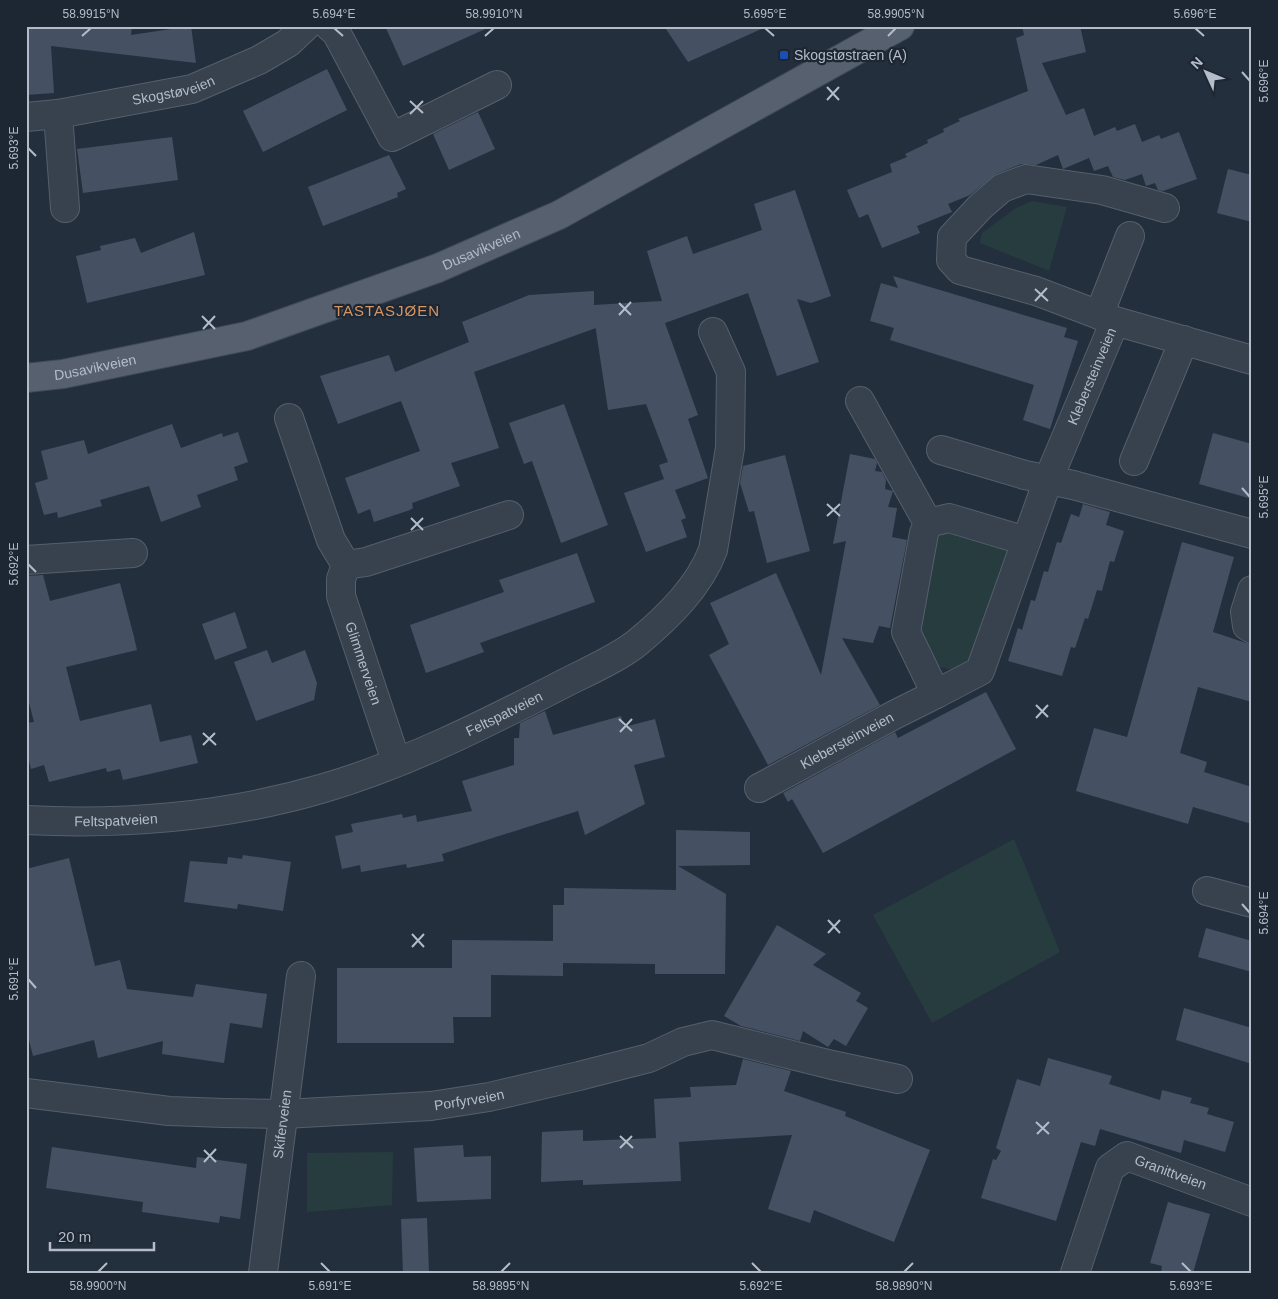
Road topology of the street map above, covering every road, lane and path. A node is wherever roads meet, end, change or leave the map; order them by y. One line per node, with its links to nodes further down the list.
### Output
1 (306, 26): 5 (street, Skogstøveien)
2 (328, 26): 4 (street)
3 (900, 26): 14 (main road, Dusavikveien)
4 (497, 85)
5 (58, 114): 6 (street, Skogstøveien); 7 (street)
6 (26, 117)
7 (65, 208)
8 (1165, 208): 10 (street)
9 (1130, 236): 10 (street)
10 (1107, 318): 12 (street, Klebersteinveien); 19 (street, Klebersteinveien)
11 (713, 332): 30 (street, Feltspatveien)
12 (1184, 340): 13 (street, Klebersteinveien); 18 (street)
13 (1252, 360)
14 (26, 378)
15 (860, 401): 21 (street)
16 (289, 418): 26 (street)
17 (941, 450): 19 (street)
18 (1134, 461)
19 (1048, 480): 22 (street); 23 (street, Klebersteinveien)
20 (509, 515): 26 (street)
21 (928, 523): 23 (street); 29 (street)
22 (1252, 534)
23 (1026, 541): 29 (street, Klebersteinveien)
24 (133, 553): 25 (street)
25 (26, 560)
26 (346, 565): 30 (street, Glimmerveien)
27 (1252, 590): 28 (street)
28 (1252, 629)
29 (936, 694): 31 (street, Klebersteinveien)
30 (396, 761): 32 (street, Feltspatveien)
31 (759, 788)
32 (26, 820)
33 (1207, 891): 34 (street)
34 (1252, 903)
35 (301, 976): 38 (street, Skiferveien)
36 (898, 1079): 38 (street, Porfyrveien)
37 (26, 1094): 38 (street, Porfyrveien)
38 (284, 1114): 40 (street, Skiferveien)
39 (1252, 1202): 41 (street, Granittveien)
40 (263, 1273)
41 (1075, 1273)

